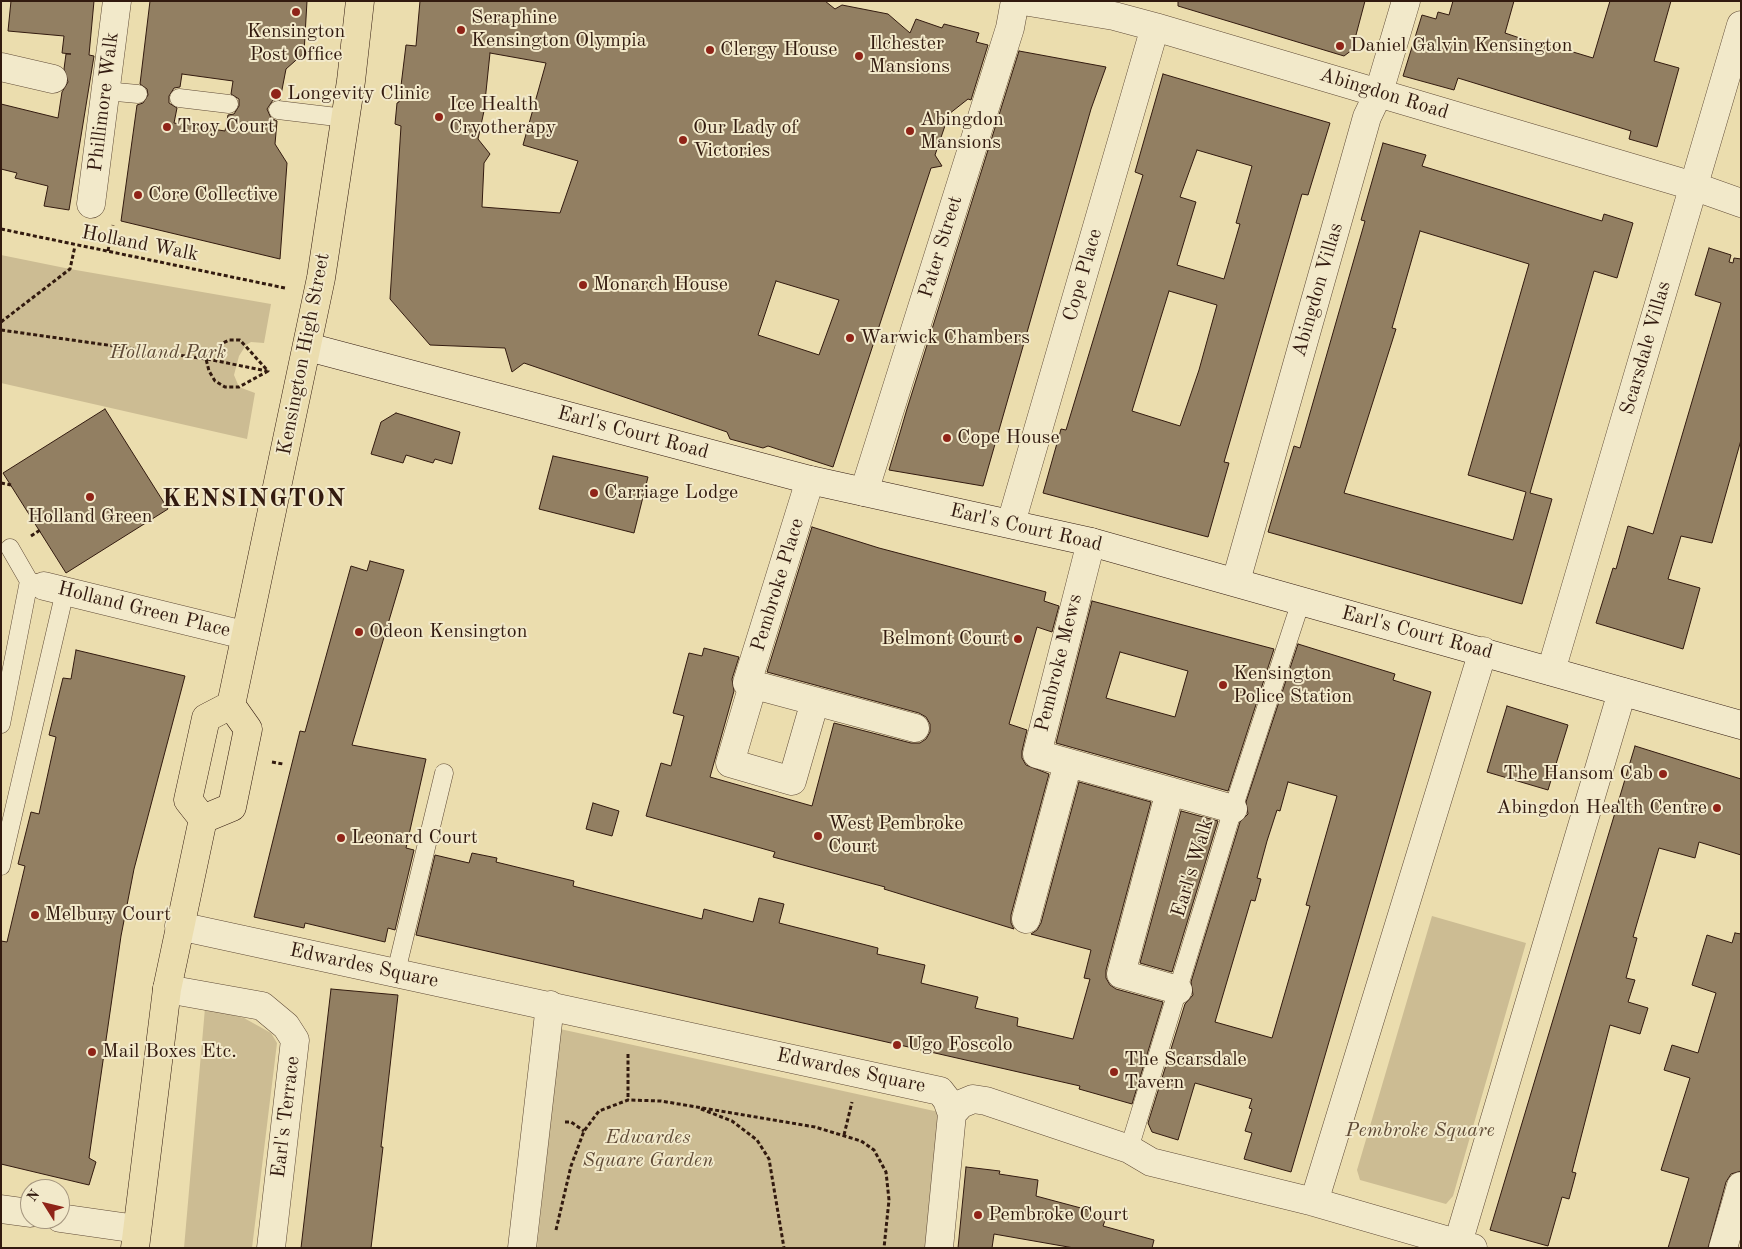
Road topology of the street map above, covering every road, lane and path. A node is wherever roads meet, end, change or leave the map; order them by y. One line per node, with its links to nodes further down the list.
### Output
1 (117, 1): 10 (street, Phillimore Walk)
2 (360, 1): 16 (main road, Kensington High Street)
3 (1015, 1): 34 (street, Pater Street)
4 (1022, 1): 7 (street, Abingdon Road)
5 (1406, 1): 11 (street, Abingdon Villas)
6 (1741, 25): 17 (street, Scarsdale Villas)
7 (1155, 27): 11 (street, Abingdon Road); 35 (street, Cope Place)
8 (1, 67): 9 (street)
9 (53, 79)
10 (105, 91): 12 (lane); 19 (street, Phillimore Walk)
11 (1379, 92): 17 (street, Abingdon Road); 38 (street, Abingdon Villas)
12 (138, 94)
13 (179, 98): 14 (lane)
14 (229, 104)
15 (278, 110): 16 (lane)
16 (345, 118): 27 (main road, Kensington High Street)
17 (1693, 186): 18 (street, Abingdon Road); 43 (street, Scarsdale Villas)
18 (1741, 203)
19 (91, 204)
20 (113, 219): 23 (path)
21 (1, 229): 22 (path, Holland Walk)
22 (75, 246): 23 (path, Holland Walk); 25 (path)
23 (108, 251): 24 (path, Holland Walk)
24 (285, 288)
25 (1, 322)
26 (1, 330): 28 (path)
27 (308, 347): 30 (main road, Kensington High Street); 31 (street, Earl's Court Road)
28 (206, 359): 29 (path); 29 (path); 29 (path)
29 (268, 371): 30 (path)
30 (301, 378): 41 (main road, Kensington High Street)
31 (810, 480): 34 (street, Earl's Court Road); 44 (street, Pembroke Place)
32 (1, 483): 33 (path)
33 (11, 485)
34 (864, 492): 35 (street, Earl's Court Road)
35 (1011, 523): 36 (street, Earl's Court Road)
36 (1091, 542): 38 (street, Earl's Court Road); 52 (street, Pembroke Mews)
37 (10, 548): 39 (lane)
38 (1236, 581): 40 (street, Earl's Court Road)
39 (46, 586): 41 (street, Holland Green Place); 48 (lane); 58 (lane)
40 (1301, 601): 42 (street, Earl's Court Road); 56 (lane, Earl's Walk)
41 (244, 635): 47 (main road, Kensington High Street)
42 (1483, 651): 43 (street, Earl's Court Road); 71 (street)
43 (1551, 671): 45 (street, Earl's Court Road)
44 (753, 685): 46 (street); 46 (street, Pembroke Place)
45 (1622, 692): 49 (street, Earl's Court Road); 77 (street)
46 (815, 701): 50 (street)
47 (231, 704): 57 (main road); 57 (main road)
48 (1, 724)
49 (1741, 725)
50 (915, 728)
51 (272, 762): 53 (path)
52 (1068, 763): 55 (street, Pembroke Mews); 59 (street)
53 (283, 764)
54 (444, 774): 61 (lane)
55 (1170, 791): 56 (street, Pembroke Mews); 63 (street)
56 (1233, 809): 63 (lane, Earl's Walk)
57 (203, 819): 60 (main road)
58 (1, 866)
59 (1026, 918)
60 (179, 926): 61 (street, Edwardes Square); 62 (main road)
61 (396, 972): 64 (street, Edwardes Square)
62 (167, 989): 76 (main road); 78 (street, Earl's Terrace)
63 (1178, 990): 69 (lane, Earl's Walk)
64 (550, 1005): 65 (street, Edwardes Square); 79 (street)
65 (632, 1023): 66 (path); 68 (street, Edwardes Square)
66 (628, 1100): 67 (path); 75 (path)
67 (695, 1106): 80 (path); 81 (path)
68 (952, 1114): 69 (street); 82 (street)
69 (1129, 1149): 71 (street)
70 (1741, 1186): 83 (street)
71 (1314, 1202): 77 (street)
72 (1, 1209): 73 (street)
73 (20, 1212)
74 (70, 1221): 76 (street)
75 (555, 1235)
76 (136, 1238)
77 (1465, 1245)
78 (271, 1248)
79 (522, 1248)
80 (784, 1248)
81 (884, 1248)
82 (939, 1248)
83 (1722, 1248)

